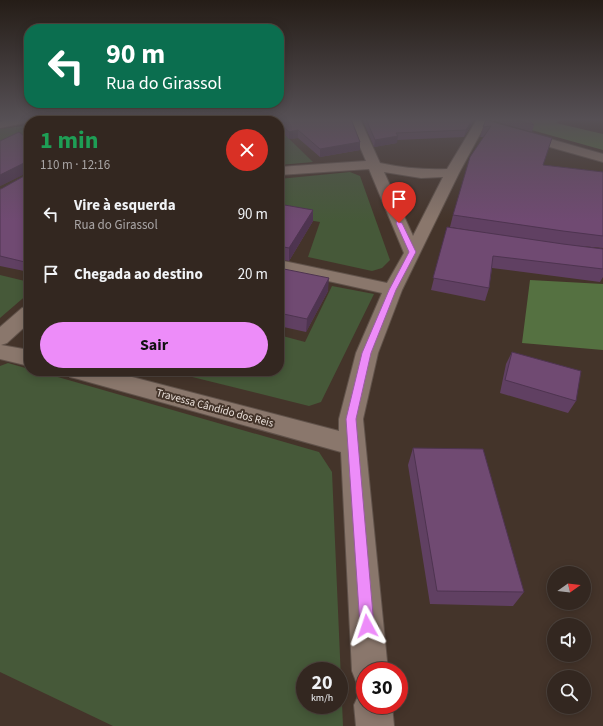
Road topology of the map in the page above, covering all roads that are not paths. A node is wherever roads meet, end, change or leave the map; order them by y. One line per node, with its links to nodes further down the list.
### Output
1 (368, 153): 5 (street)
2 (463, 153): 7 (street)
3 (585, 153): 4 (street)
4 (603, 158)
5 (373, 165): 6 (street); 7 (street); 8 (street)
6 (284, 171)
7 (452, 173): 8 (street)
8 (412, 252): 10 (street)
9 (284, 266): 10 (street)
10 (393, 290): 16 (street)
11 (24, 316): 12 (street)
12 (0, 338)
13 (0, 352): 14 (street)
14 (24, 357)
15 (97, 376): 16 (street, Travessa Cândido dos Reis)
16 (352, 445): 17 (street)
17 (369, 662)
18 (374, 714): 19 (street)
19 (375, 726)

